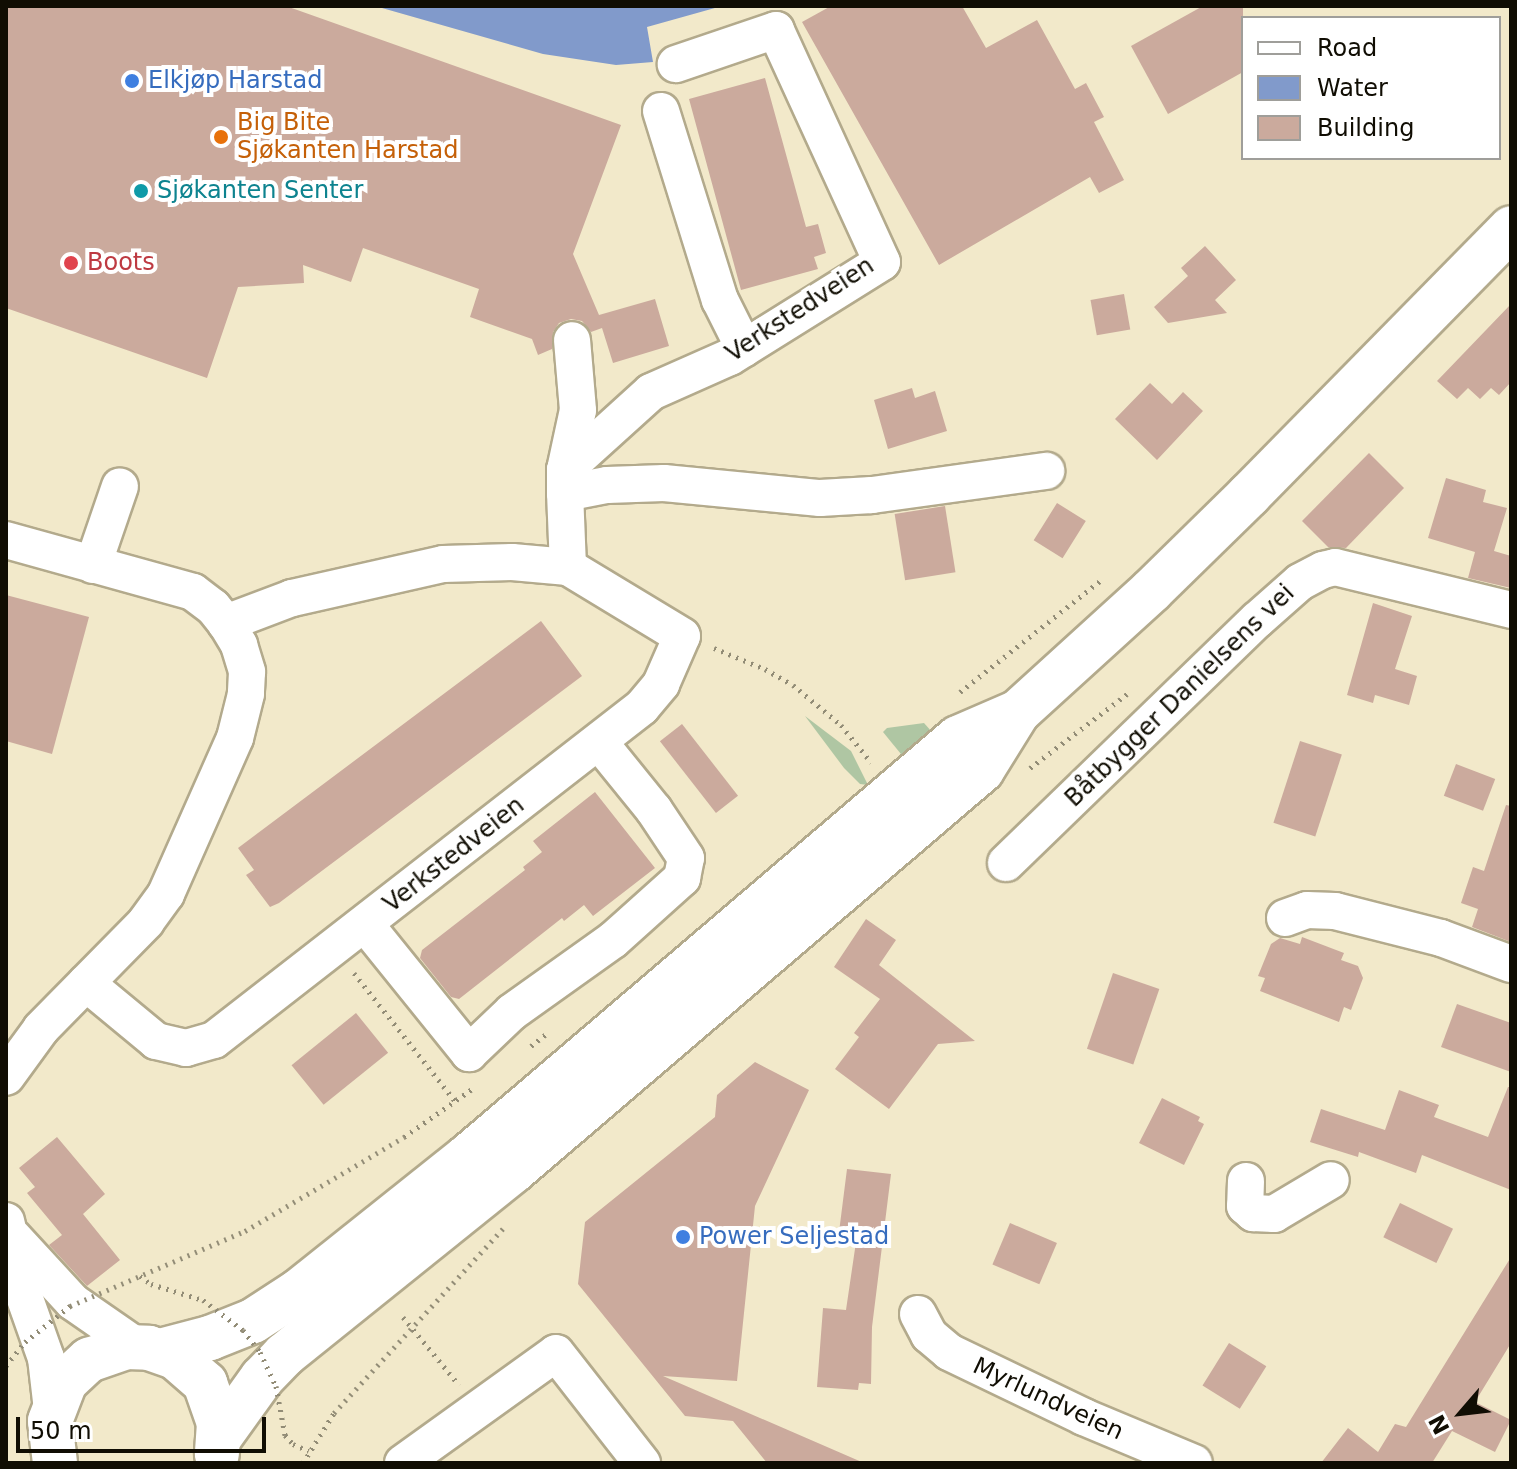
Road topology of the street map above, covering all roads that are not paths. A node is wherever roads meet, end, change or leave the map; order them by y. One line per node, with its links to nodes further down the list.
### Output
1 (676, 64): 5 (street, Verkstedveien)
2 (661, 111): 5 (street)
3 (1511, 228): 14 (highway)
4 (572, 340): 7 (street)
5 (744, 348): 7 (street, Verkstedveien)
6 (1046, 471): 7 (street)
7 (565, 481): 11 (street)
8 (120, 486): 10 (street)
9 (6, 540): 10 (street)
10 (93, 565): 13 (street)
11 (568, 567): 13 (street); 15 (street, Verkstedveien)
12 (1511, 610): 16 (street, Båtbygger Danielsens vei)
13 (226, 623): 20 (street)
14 (1018, 712): 26 (highway); 28 (highway)
15 (599, 742): 18 (street, Verkstedveien); 18 (street)
16 (1006, 863)
17 (1285, 918): 19 (street)
18 (365, 924): 20 (street, Verkstedveien)
19 (1511, 964)
20 (86, 983): 21 (street)
21 (6, 1077)
22 (1331, 1180): 23 (street)
23 (1246, 1181)
24 (9, 1229): 26 (street); 27 (street)
25 (918, 1314): 31 (street, Myrlundveien)
26 (149, 1349): 27 (highway); 28 (highway)
27 (46, 1442)
28 (216, 1451)
29 (403, 1463): 30 (street)
30 (642, 1463)
31 (1194, 1463)

